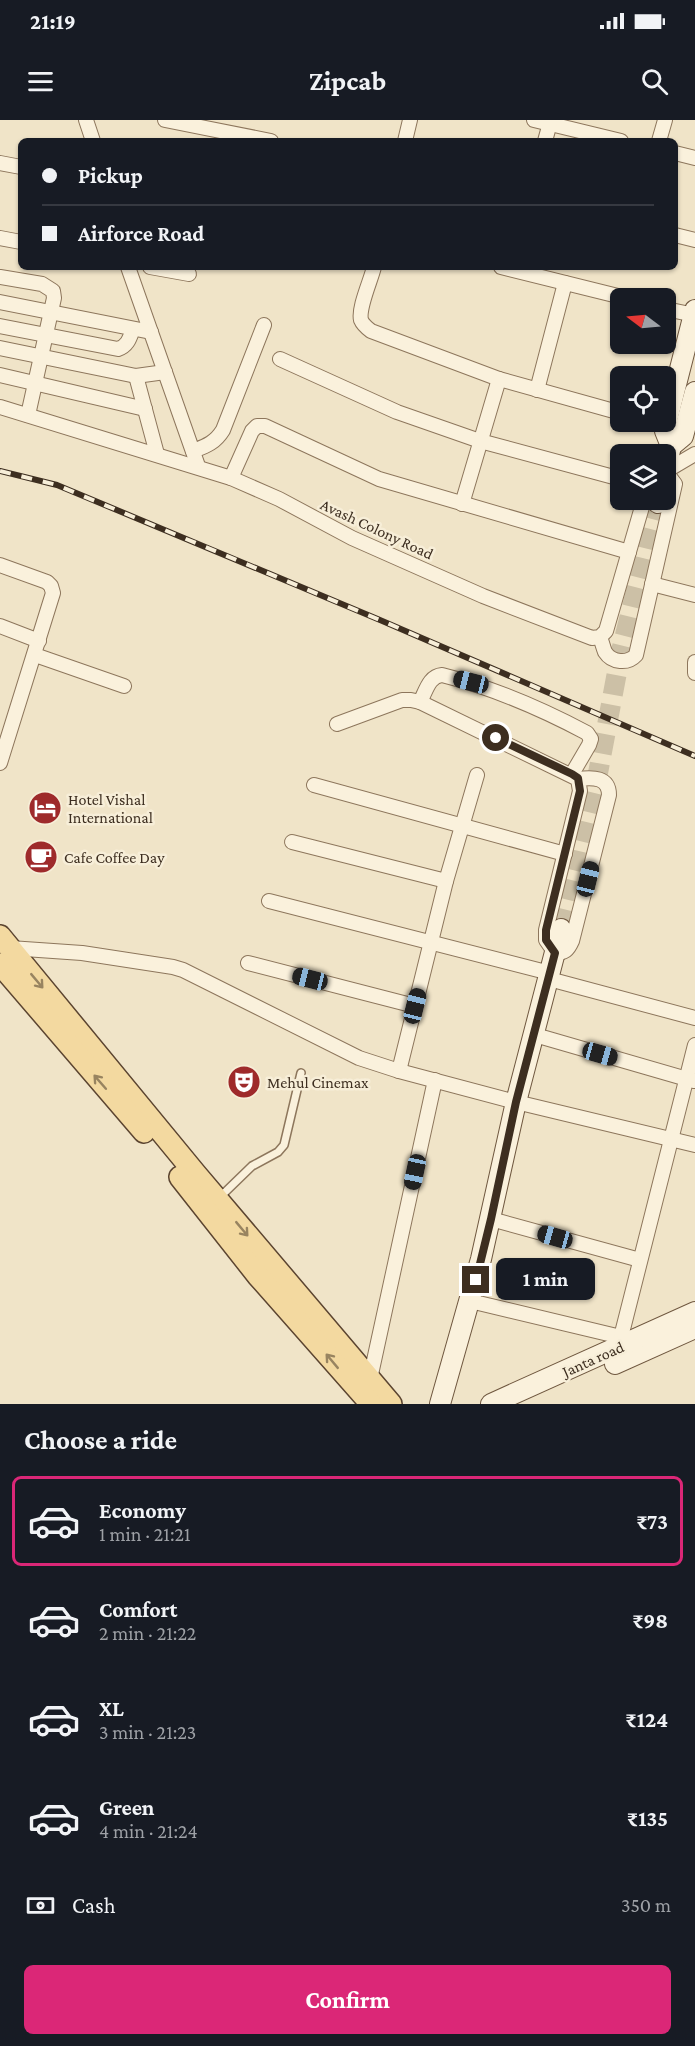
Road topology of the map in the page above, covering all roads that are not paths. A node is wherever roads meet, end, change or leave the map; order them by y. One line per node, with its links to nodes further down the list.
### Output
1 (86, 120): 9 (street)
2 (165, 120): 10 (street)
3 (410, 120): 11 (street)
4 (534, 120): 7 (street)
5 (595, 120): 8 (street)
6 (665, 120): 14 (street)
7 (550, 123): 8 (street); 12 (street)
8 (592, 134): 13 (street)
9 (92, 138)
10 (256, 138)
11 (406, 138)
12 (546, 138)
13 (609, 138)
14 (660, 138)
15 (678, 154): 16 (street)
16 (695, 158)
17 (0, 163): 18 (street)
18 (18, 166)
19 (678, 236): 21 (street)
20 (0, 238): 22 (street)
21 (695, 240)
22 (18, 241)
23 (129, 270): 38 (street)
24 (167, 270): 27 (street)
25 (374, 270): 47 (street)
26 (516, 270): 29 (street)
27 (189, 274)
28 (0, 277): 33 (street)
29 (565, 283): 30 (street); 49 (street)
30 (610, 294)
31 (0, 302): 33 (street)
32 (676, 310): 34 (street)
33 (51, 312): 37 (street); 39 (street)
34 (694, 313): 44 (main road)
35 (264, 325): 57 (street)
36 (0, 326): 39 (street)
37 (133, 328): 38 (street); 39 (street)
38 (151, 332): 43 (street)
39 (46, 336): 41 (street)
40 (0, 348): 41 (street)
41 (42, 357): 46 (street); 48 (street)
42 (280, 359): 55 (street)
43 (165, 372): 46 (street); 57 (street)
44 (676, 373)
45 (0, 375): 48 (street)
46 (136, 376): 52 (street)
47 (499, 379): 49 (street); 55 (street)
48 (36, 383): 52 (street); 54 (street)
49 (537, 390): 53 (street)
50 (695, 392): 56 (main road)
51 (0, 407): 54 (street, Avash Colony Road)
52 (145, 409): 58 (street)
53 (610, 410)
54 (28, 415): 58 (street, Avash Colony Road)
55 (480, 441): 62 (street); 64 (street)
56 (673, 444)
57 (193, 451): 61 (street)
58 (157, 454): 61 (street, Avash Colony Road)
59 (695, 454): 60 (street)
60 (676, 465)
61 (198, 466): 63 (street, Avash Colony Road)
62 (610, 476)
63 (231, 477): 64 (street); 72 (street, Avash Colony Road)
64 (462, 504): 67 (street)
65 (650, 510): 67 (street)
66 (669, 510): 69 (street)
67 (629, 552): 72 (street)
68 (0, 565): 73 (street)
69 (652, 584): 70 (street); 72 (street)
70 (695, 595)
71 (0, 626): 73 (street)
72 (600, 637)
73 (39, 641): 74 (street)
74 (35, 655): 77 (street); 80 (street)
75 (695, 662): 76 (street)
76 (695, 673)
77 (124, 686)
78 (420, 702): 79 (street); 82 (street); 82 (street)
79 (337, 724)
80 (0, 763)
81 (477, 775): 84 (street)
82 (575, 776): 86 (street); 92 (street)
83 (314, 785): 84 (street)
84 (462, 824): 86 (street); 87 (street)
85 (292, 842): 87 (street)
86 (565, 854): 92 (street)
87 (446, 881): 90 (street)
88 (268, 901): 90 (street)
89 (561, 929): 92 (main road)
90 (431, 943): 94 (street); 95 (street)
91 (3, 950): 99 (street); 106 (main road, one-way to 106); 114 (main road, one-way to 91)
92 (555, 953): 94 (main road)
93 (248, 963): 95 (street)
94 (549, 976): 96 (street); 97 (main road)
95 (415, 1006): 99 (street)
96 (695, 1018)
97 (535, 1035): 102 (street); 103 (main road)
98 (695, 1046): 102 (street)
99 (399, 1071): 101 (street)
100 (302, 1073): 106 (lane)
101 (435, 1080): 103 (street); 113 (street)
102 (691, 1080): 104 (street)
103 (516, 1102): 104 (street); 107 (main road)
104 (671, 1139): 105 (street); 108 (street)
105 (695, 1145)
106 (217, 1200): 113 (main road, one-way to 113)
107 (491, 1219): 108 (street); 109 (main road)
108 (640, 1260): 112 (street)
109 (470, 1301): 112 (street); 116 (main road)
110 (695, 1312): 112 (main road, Janta road)
111 (695, 1328): 112 (main road, Janta road)
112 (630, 1344): 117 (main road, Janta road); 118 (main road, Janta road)
113 (370, 1379): 115 (main road)
114 (371, 1404)
115 (392, 1404)
116 (440, 1404)
117 (491, 1404)
118 (523, 1404)

